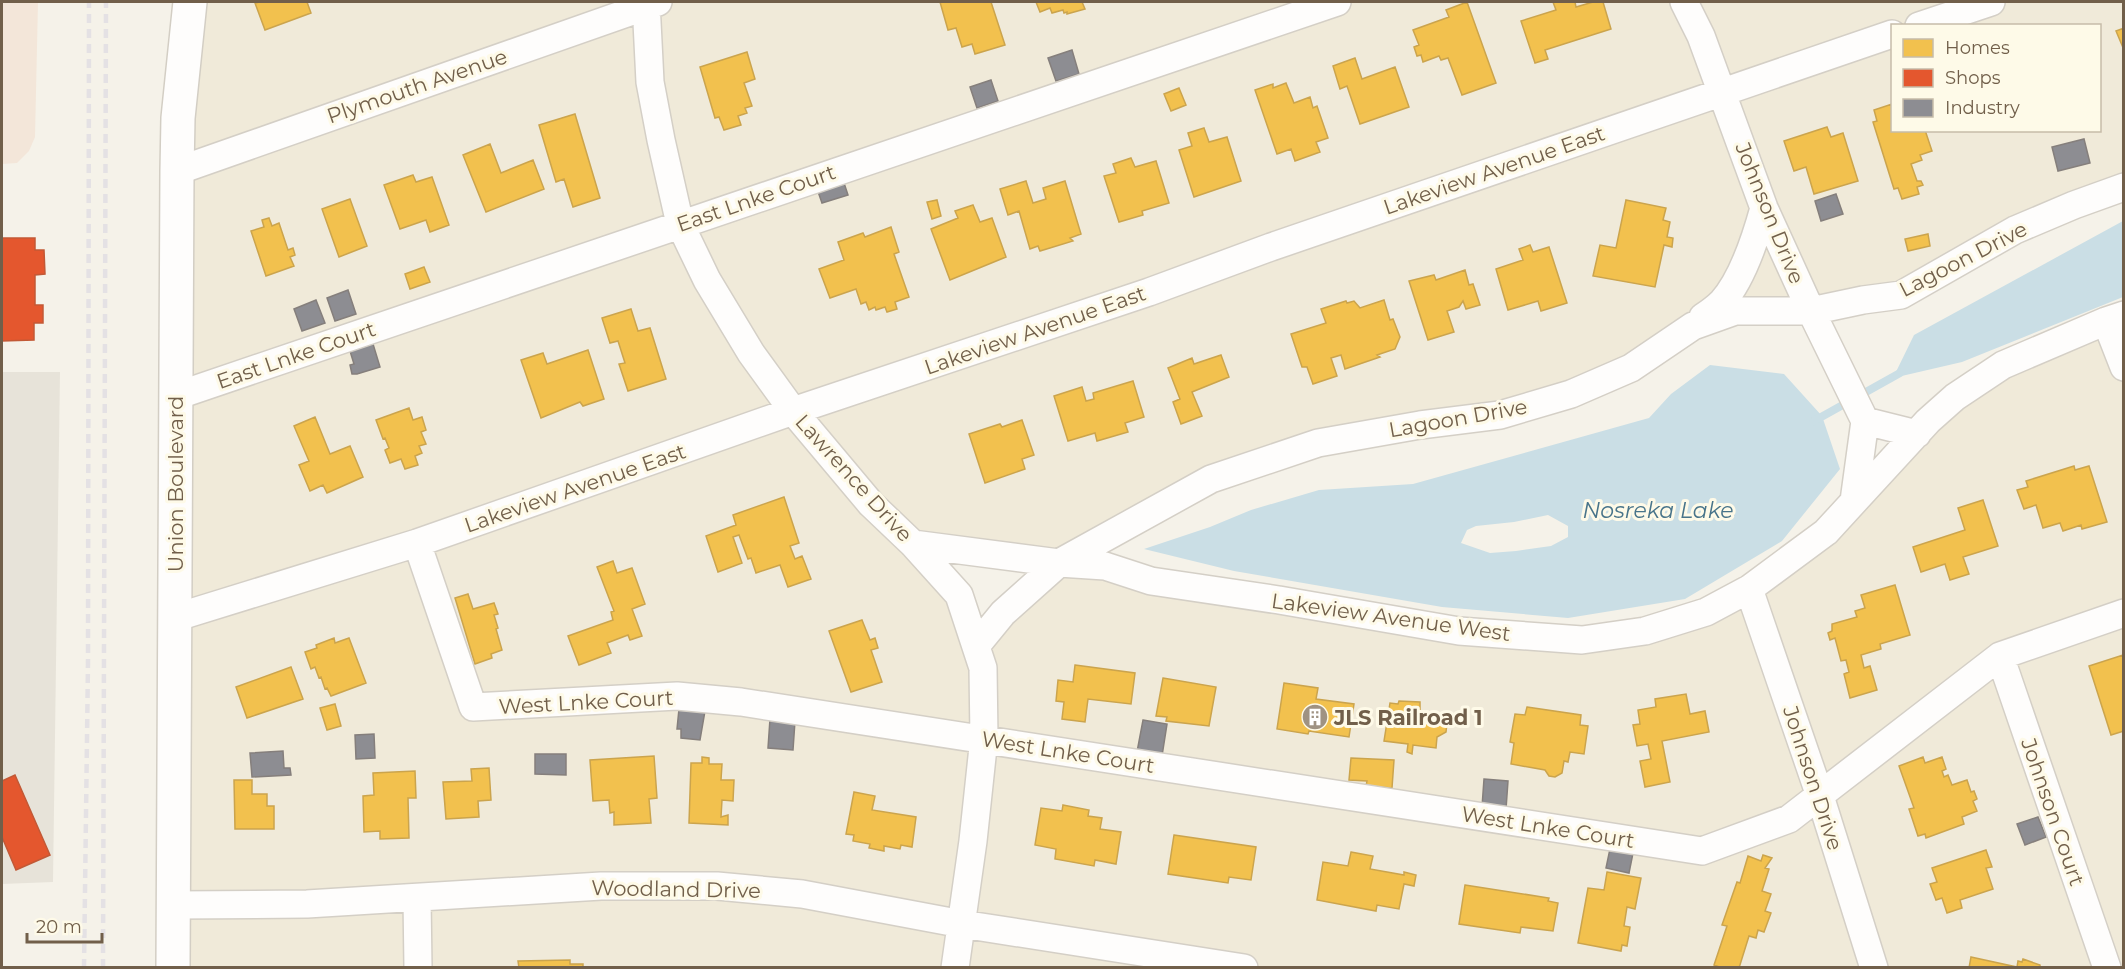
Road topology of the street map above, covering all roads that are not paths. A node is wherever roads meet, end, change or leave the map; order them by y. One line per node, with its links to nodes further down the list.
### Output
1 (173, 2): 10 (main road)
2 (190, 2): 10 (main road, Union Boulevard)
3 (1337, 2): 14 (street, East Lnke Court)
4 (1684, 2): 9 (street, Johnson Drive)
5 (1991, 2): 7 (street)
6 (650, 3): 11 (street, Plymouth Avenue); 14 (street, Lawrence Drive)
7 (1925, 24)
8 (1891, 35): 9 (street, Lakeview Avenue East)
9 (1721, 92): 13 (street, Johnson Drive); 20 (street, Lakeview Avenue East)
10 (178, 118): 11 (main road, Union Boulevard)
11 (177, 171): 19 (main road, Union Boulevard)
12 (2124, 187): 15 (street, Lagoon Drive)
13 (1764, 208): 15 (street, Johnson Drive); 17 (street)
14 (680, 224): 19 (street, East Lnke Court); 20 (street, Lawrence Drive)
15 (1811, 311): 17 (street, Lagoon Drive); 21 (street, Johnson Drive)
16 (2115, 318): 18 (street); 22 (street, Lakeview Avenue West)
17 (1693, 326): 26 (street, Lagoon Drive)
18 (2124, 367)
19 (176, 396): 29 (main road, Union Boulevard)
20 (793, 411): 24 (street, Lakeview Avenue East); 25 (street, Lawrence Drive)
21 (1865, 421): 22 (street); 23 (street)
22 (1917, 434): 23 (street, Lakeview Avenue West)
23 (1854, 501): 27 (street, Lakeview Avenue West)
24 (417, 543): 29 (street, Lakeview Avenue East); 32 (street, West Lnke Court)
25 (913, 544): 26 (street); 30 (street, Lawrence Drive)
26 (1059, 563): 27 (street, Lakeview Avenue West); 30 (street, Lagoon Drive)
27 (1749, 589): 33 (street, Johnson Drive)
28 (2124, 613): 31 (street, West Lnke Court)
29 (174, 618): 35 (main road, Union Boulevard)
30 (976, 646): 32 (street, Lawrence Drive)
31 (2000, 656): 33 (street, West Lnke Court); 42 (street, Johnson Court)
32 (984, 738): 33 (street, West Lnke Court); 36 (street, Lawrence Drive)
33 (1820, 796): 41 (street, Johnson Drive)
34 (417, 898): 35 (street, Woodland Drive); 36 (street, Woodland Drive); 38 (street)
35 (174, 905): 37 (main road, Union Boulevard)
36 (962, 924): 39 (street, Lawrence Drive); 40 (street, Woodland Drive)
37 (173, 968)
38 (418, 968)
39 (955, 968)
40 (1244, 968)
41 (1874, 968)
42 (2107, 968)

